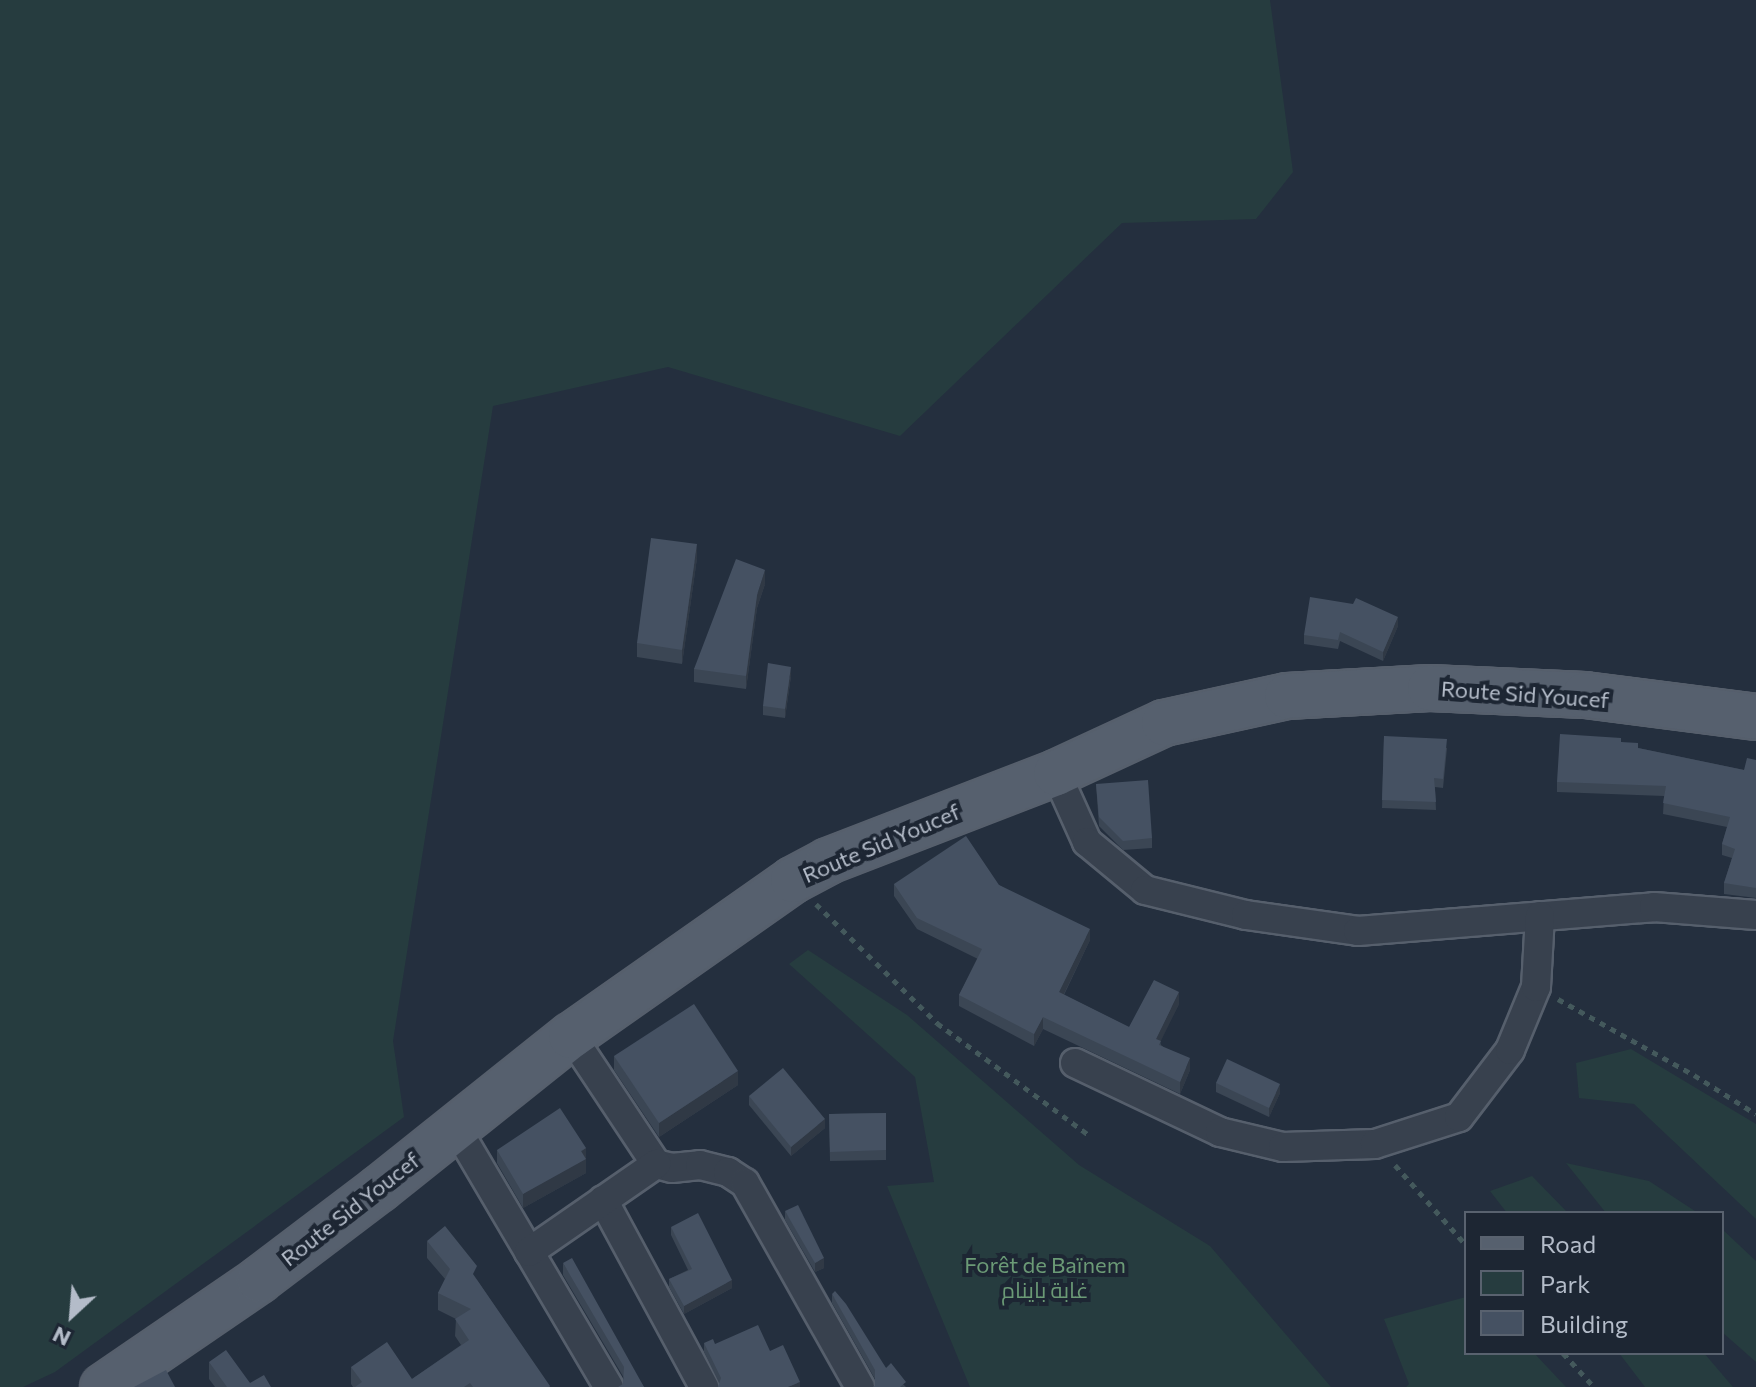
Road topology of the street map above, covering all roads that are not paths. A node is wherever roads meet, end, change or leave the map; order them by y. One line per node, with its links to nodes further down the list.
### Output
1 (1756, 717): 2 (main road, Route Sid Youcef)
2 (1056, 773): 4 (street); 5 (main road, Route Sid Youcef)
3 (1756, 915): 4 (street)
4 (1540, 916): 6 (street)
5 (571, 1036): 7 (main road, Route Sid Youcef); 8 (street)
6 (1075, 1063)
7 (455, 1126): 10 (street); 11 (main road, Route Sid Youcef)
8 (656, 1164): 9 (street); 14 (street)
9 (603, 1200): 10 (street); 13 (street)
10 (529, 1252): 12 (street)
11 (103, 1387)
12 (609, 1387)
13 (704, 1387)
14 (860, 1387)

